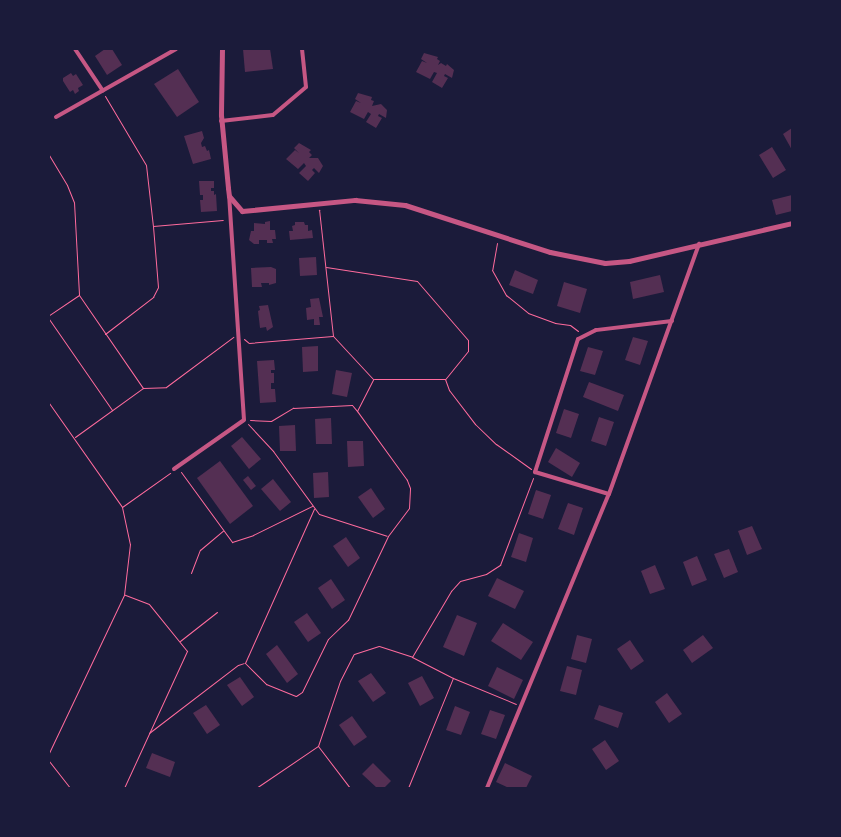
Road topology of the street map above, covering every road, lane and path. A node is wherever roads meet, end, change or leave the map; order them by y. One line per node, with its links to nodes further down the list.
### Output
1 (75, 49): 5 (street)
2 (176, 49): 5 (street)
3 (222, 49): 7 (street)
4 (302, 49): 7 (street)
5 (102, 91): 6 (street); 13 (path)
6 (56, 117)
7 (221, 121): 9 (street)
8 (49, 155): 17 (path)
9 (229, 196): 10 (street); 11 (street)
10 (318, 204): 14 (street); 16 (path)
11 (231, 220): 13 (path); 22 (street)
12 (792, 223): 15 (street)
13 (153, 226): 21 (path)
14 (499, 235): 15 (street); 24 (path)
15 (699, 244): 20 (street)
16 (326, 267): 23 (path); 26 (path)
17 (79, 295): 18 (path); 21 (path)
18 (49, 315)
19 (49, 318): 29 (path)
20 (672, 321): 24 (street); 35 (street)
21 (104, 334): 27 (path)
22 (237, 334): 23 (path); 27 (path); 31 (street)
23 (333, 336): 25 (path)
24 (585, 336): 34 (street)
25 (373, 379): 26 (path); 30 (path)
26 (445, 379): 34 (path)
27 (143, 388): 29 (path)
28 (49, 403): 32 (path)
29 (112, 410): 32 (path)
30 (356, 411): 31 (path); 40 (path)
31 (244, 420): 33 (street); 36 (path)
32 (74, 437): 37 (path)
33 (176, 468): 37 (path); 39 (path)
34 (535, 472): 35 (street); 45 (path)
35 (610, 494): 48 (street)
36 (312, 506): 38 (path); 39 (path)
37 (122, 507): 42 (path)
38 (314, 508): 40 (path); 46 (path)
39 (224, 530): 41 (path)
40 (388, 536): 46 (path)
41 (191, 573)
42 (124, 595): 44 (path); 51 (path)
43 (217, 612): 44 (path)
44 (180, 642): 49 (path)
45 (412, 657): 47 (path); 50 (path)
46 (245, 663): 49 (path)
47 (453, 678): 48 (path); 57 (path)
48 (520, 705): 58 (street)
49 (149, 733): 54 (path)
50 (318, 746): 55 (path); 56 (path)
51 (49, 753)
52 (49, 762): 53 (path)
53 (70, 788)
54 (124, 788)
55 (256, 788)
56 (350, 788)
57 (408, 788)
58 (487, 788)

